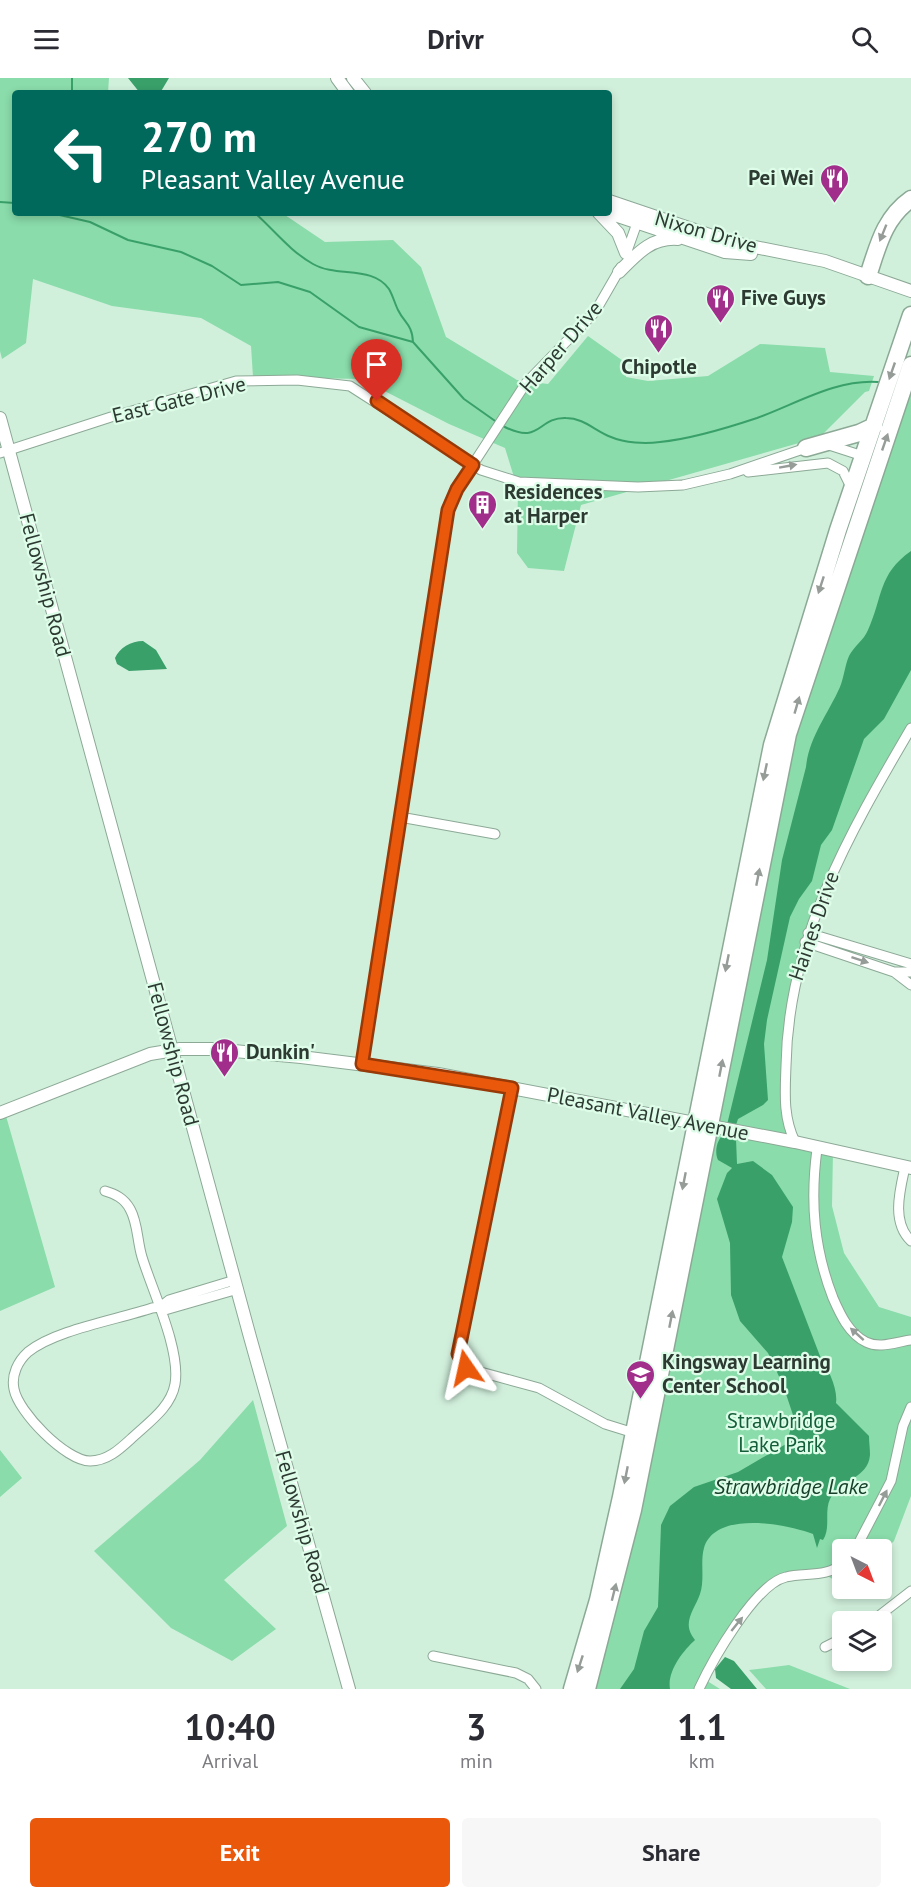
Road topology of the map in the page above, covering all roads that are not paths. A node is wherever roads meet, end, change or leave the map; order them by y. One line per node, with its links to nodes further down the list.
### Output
1 (911, 199): 10 (highway, one-way to 10)
2 (612, 202): 5 (street, Nixon Drive)
3 (612, 213): 5 (street, Nixon Drive)
4 (602, 216): 7 (street)
5 (641, 216): 6 (street, Nixon Drive); 7 (street, Harper Drive); 8 (street, Nixon Drive)
6 (692, 241): 8 (street, Nixon Drive); 9 (street)
7 (626, 253): 9 (street, Harper Drive)
8 (806, 256): 10 (street, Nixon Drive)
9 (619, 272): 19 (street, Harper Drive)
10 (868, 276): 11 (street, Nixon Drive)
11 (911, 291)
12 (911, 315): 15 (highway, one-way to 15)
13 (911, 365): 22 (highway, one-way to 13)
14 (0, 418): 17 (street, Fellowship Road)
15 (874, 426): 16 (highway); 18 (highway)
16 (806, 448): 18 (street, East Gate Drive); 20 (street, East Gate Drive)
17 (4, 452): 19 (street, East Gate Drive); 31 (street, Fellowship Road)
18 (863, 456): 21 (highway); 22 (highway)
19 (473, 465): 20 (street, East Gate Drive); 24 (street, Harper Drive)
20 (730, 474): 21 (street, East Gate Drive, one-way to 21)
21 (852, 489): 35 (highway, one-way to 35)
22 (859, 518): 35 (highway, one-way to 22)
23 (911, 728): 26 (street, Haines Drive)
24 (400, 817): 25 (street); 32 (street, Harper Drive)
25 (495, 834)
26 (807, 937): 27 (street); 28 (street, one-way to 28); 36 (street, Haines Drive)
27 (911, 964)
28 (894, 972): 29 (street); 30 (street)
29 (911, 972)
30 (911, 985)
31 (172, 1049): 32 (street, Pleasant Valley Avenue); 34 (street, Pleasant Valley Avenue); 41 (street, Fellowship Road)
32 (362, 1064): 33 (street, Pleasant Valley Avenue)
33 (512, 1088): 35 (street, Pleasant Valley Avenue); 45 (street)
34 (0, 1113)
35 (709, 1126): 36 (street, Pleasant Valley Avenue); 45 (highway, one-way to 45); 56 (highway, one-way to 35)
36 (795, 1142): 37 (street, Pleasant Valley Avenue)
37 (817, 1149): 38 (street, Pleasant Valley Avenue); 43 (street, one-way to 37)
38 (908, 1167): 40 (street)
39 (105, 1191): 42 (street)
40 (911, 1240)
41 (236, 1284): 42 (street); 53 (street, Fellowship Road)
42 (160, 1307): 42 (street)
43 (911, 1340)
44 (911, 1407): 46 (street, one-way to 44)
45 (634, 1433): 55 (highway, one-way to 55)
46 (861, 1539)
47 (832, 1570): 57 (street, one-way to 47)
48 (911, 1591): 49 (street)
49 (885, 1611)
50 (832, 1644): 51 (street)
51 (825, 1647)
52 (433, 1656): 54 (street)
53 (349, 1689)
54 (537, 1689)
55 (572, 1689)
56 (587, 1689)
57 (699, 1689)

